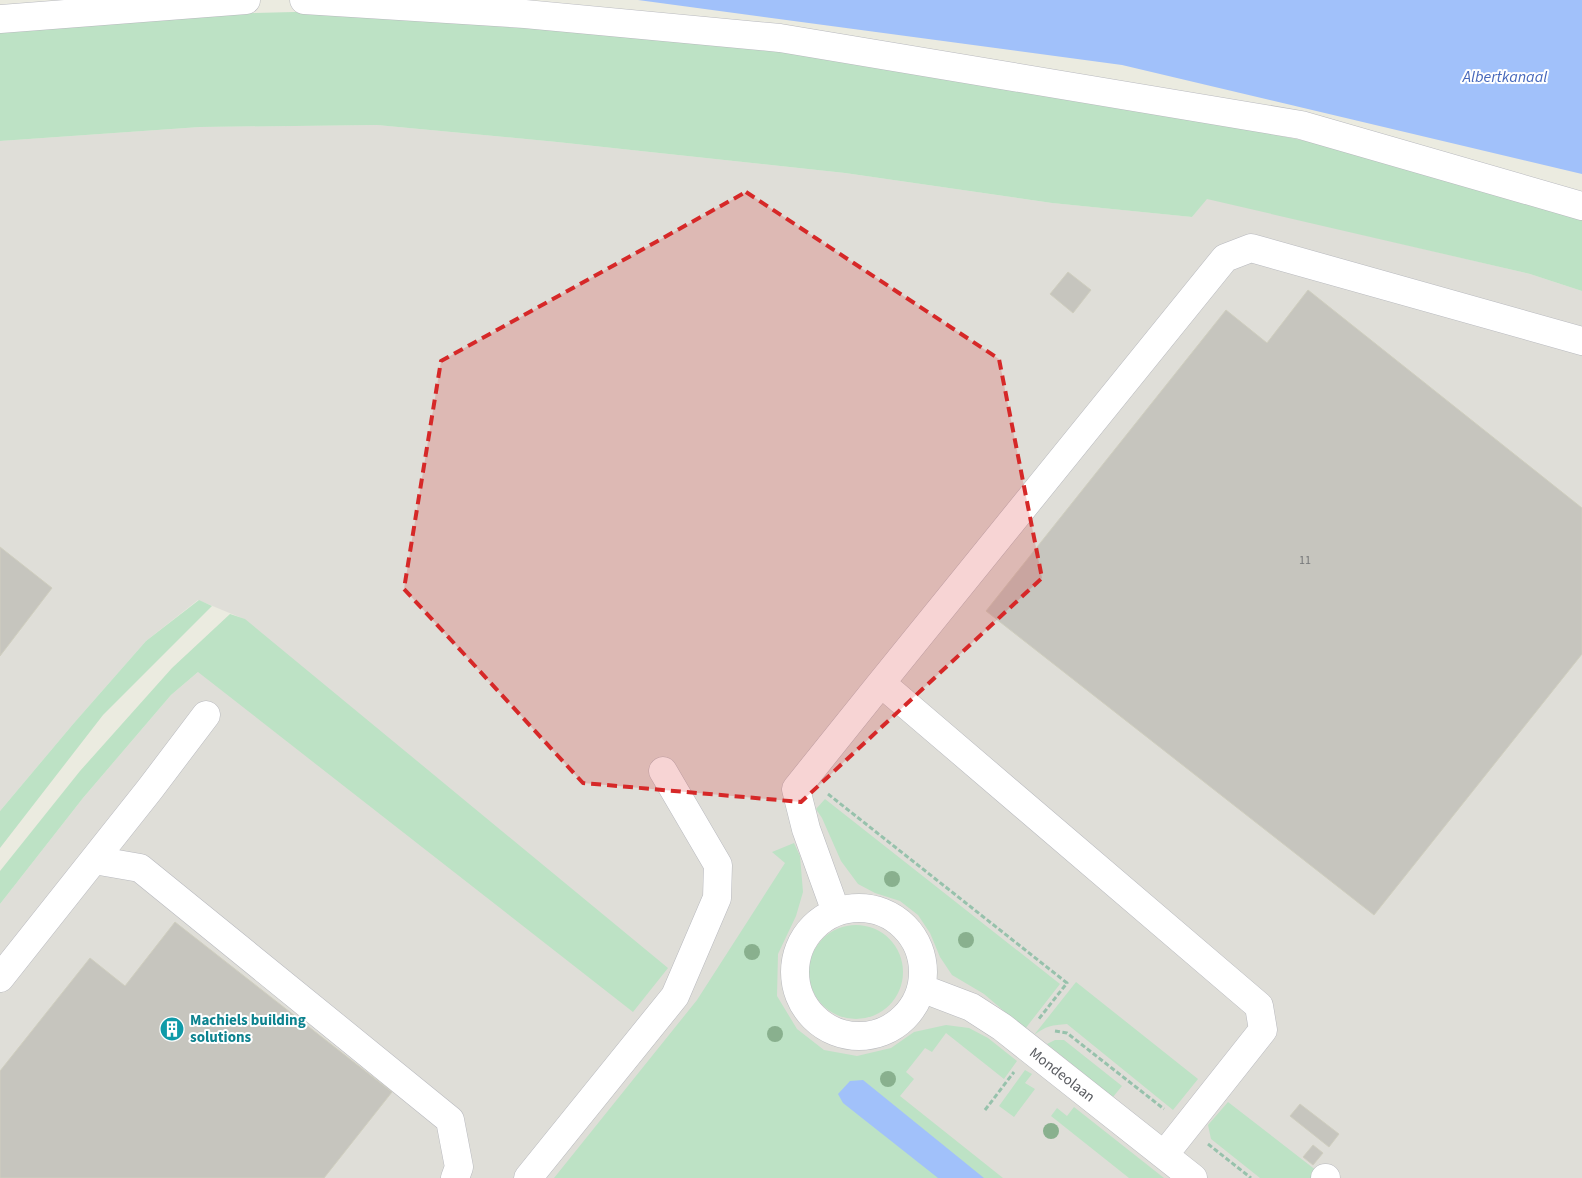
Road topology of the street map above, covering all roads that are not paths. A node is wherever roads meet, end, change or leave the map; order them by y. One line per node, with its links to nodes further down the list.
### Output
1 (246, 0): 3 (street)
2 (304, 0): 4 (street)
3 (0, 19)
4 (1582, 206)
5 (1582, 342): 6 (street)
6 (881, 683): 10 (street); 13 (street)
7 (206, 715): 9 (street)
8 (663, 771): 15 (street)
9 (94, 860): 11 (street); 14 (street)
10 (836, 912): 12 (street); 12 (street)
11 (0, 978)
12 (921, 988): 13 (street, Mondeolaan)
13 (1164, 1155): 16 (street, Mondeolaan)
14 (455, 1178)
15 (528, 1178)
16 (1193, 1178)

